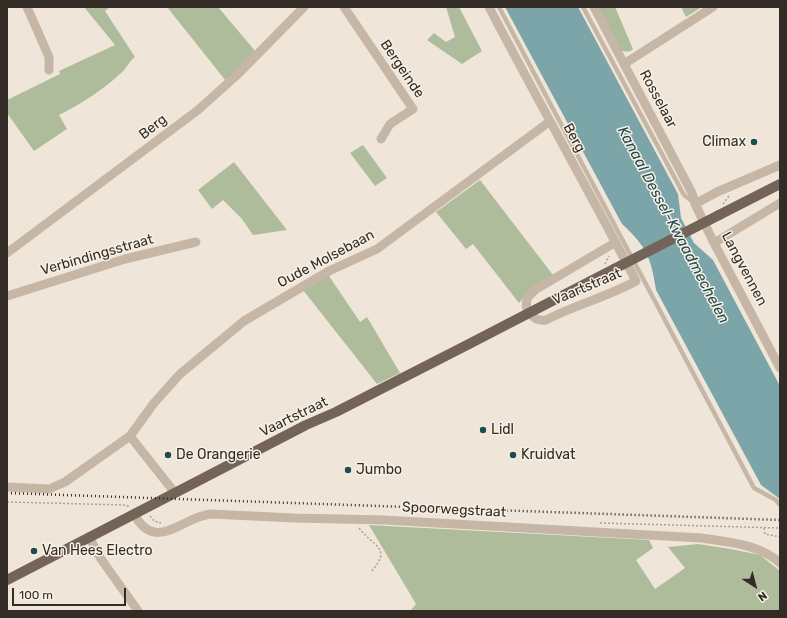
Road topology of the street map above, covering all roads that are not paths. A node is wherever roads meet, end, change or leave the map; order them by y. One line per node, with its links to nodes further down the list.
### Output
1 (27, 7): 10 (street)
2 (304, 7): 20 (street, Berg)
3 (344, 7): 12 (street, Bergeinde)
4 (489, 7): 11 (street, Berg)
5 (499, 7): 17 (lane)
6 (583, 7): 16 (lane)
7 (594, 7): 9 (street, Rosselaar)
8 (713, 7): 9 (street)
9 (624, 64): 16 (street, Rosselaar)
10 (49, 70)
11 (549, 122): 17 (street, Berg); 25 (street, Oude Molsebaan)
12 (381, 139)
13 (780, 164): 16 (street)
14 (780, 184): 23 (main road, Vaartstraat, bridge)
15 (780, 203): 19 (street)
16 (695, 204): 19 (street, Langvennen)
17 (619, 240): 21 (street, Berg); 23 (street, Vaartstraat)
18 (196, 242): 22 (street, Verbindingsstraat)
19 (714, 243): 24 (street, Langvennen)
20 (7, 254)
21 (640, 280): 23 (street, Vaartstraat); 28 (lane)
22 (7, 296)
23 (529, 312): 27 (main road, Vaartstraat)
24 (780, 368)
25 (130, 436): 26 (street, Oude Molsebaan); 27 (street)
26 (7, 487)
27 (175, 492): 29 (main road, Vaartstraat)
28 (780, 505)
29 (134, 514): 30 (main road, Vaartstraat); 31 (street, Spoorwegstraat)
30 (89, 538): 32 (main road, Vaartstraat); 33 (street)
31 (780, 563)
32 (7, 580)
33 (138, 611)

